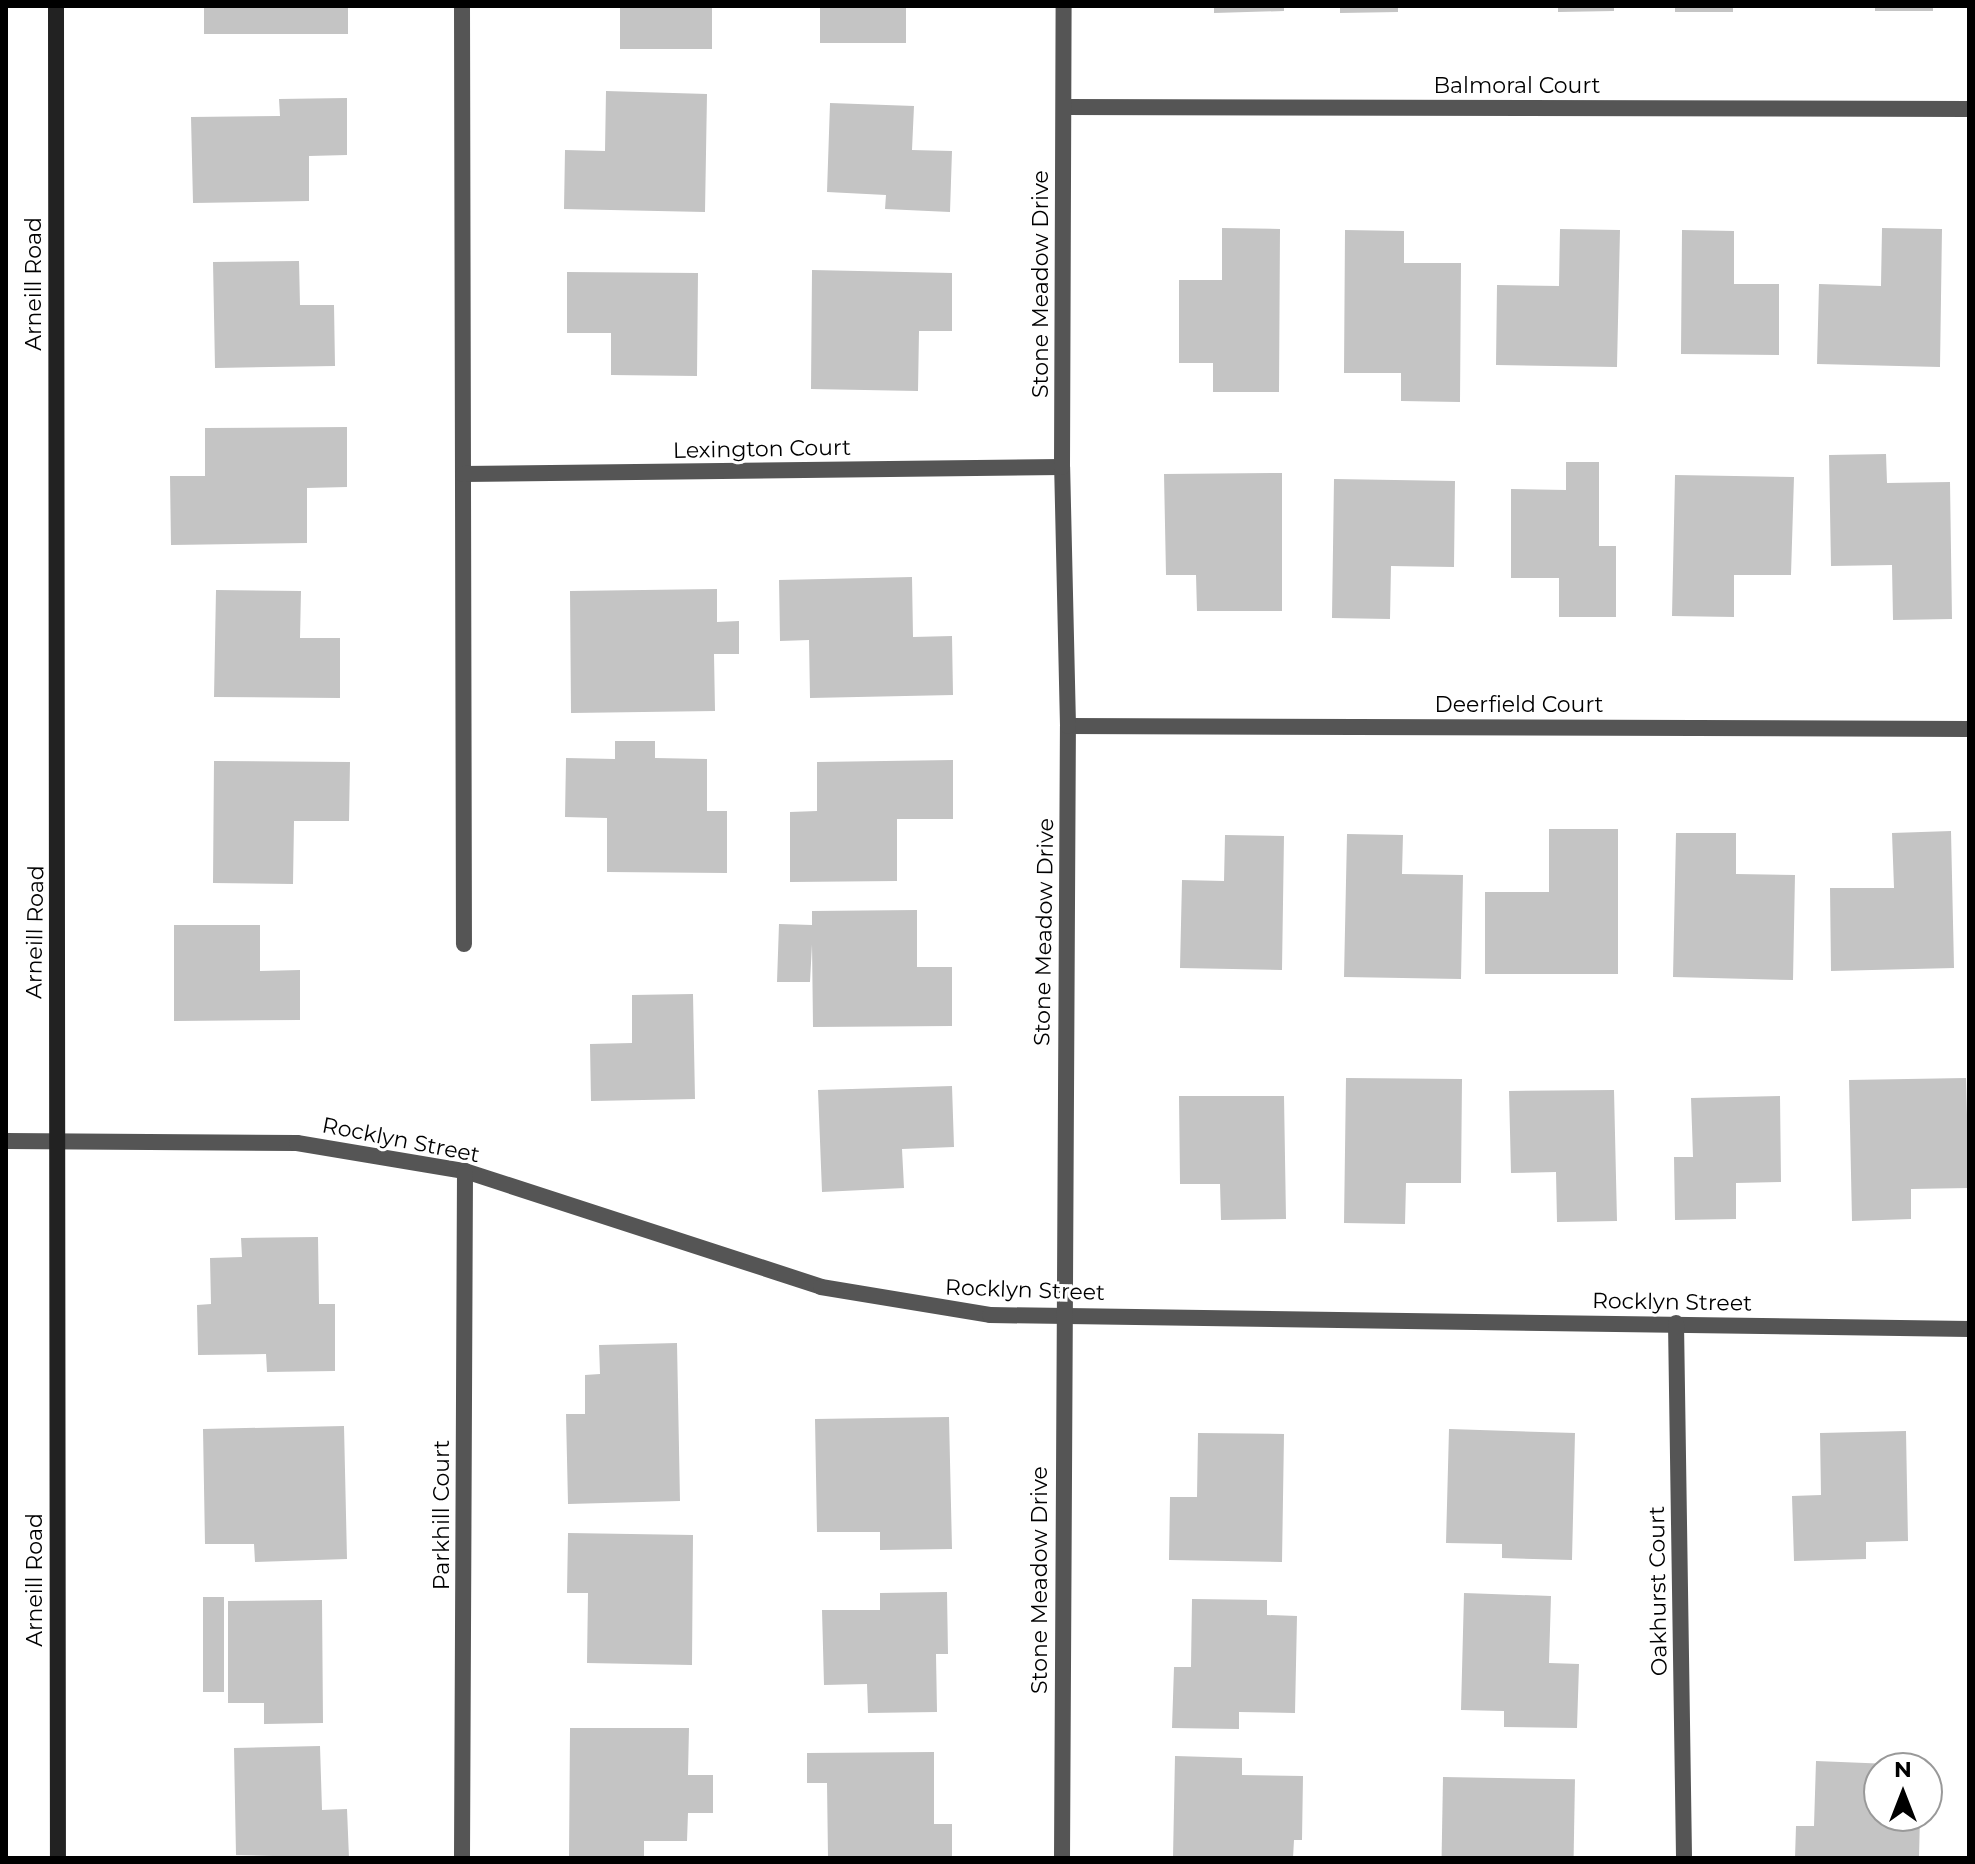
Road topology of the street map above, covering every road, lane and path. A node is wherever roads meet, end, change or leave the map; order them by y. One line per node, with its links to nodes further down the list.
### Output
1 (56, 6): 12 (main road, Arneill Road)
2 (462, 6): 7 (street)
3 (1064, 6): 4 (street, Stone Meadow Drive)
4 (1064, 107): 5 (street, Balmoral Court); 6 (street, Stone Meadow Drive)
5 (1969, 109)
6 (1062, 467): 7 (street, Lexington Court); 8 (street, Stone Meadow Drive)
7 (463, 474): 10 (street)
8 (1068, 726): 9 (street, Deerfield Court); 14 (street, Stone Meadow Drive)
9 (1969, 729)
10 (464, 944)
11 (6, 1141): 12 (street, Rocklyn Street)
12 (54, 1141): 13 (street, Rocklyn Street); 17 (main road, Arneill Road)
13 (465, 1171): 14 (street, Rocklyn Street); 18 (street, Parkhill Court)
14 (1062, 1315): 15 (street, Rocklyn Street); 19 (street, Stone Meadow Drive)
15 (1676, 1323): 16 (street, Rocklyn Street); 20 (street, Oakhurst Court)
16 (1969, 1329)
17 (58, 1858)
18 (462, 1858)
19 (1062, 1858)
20 (1684, 1858)

